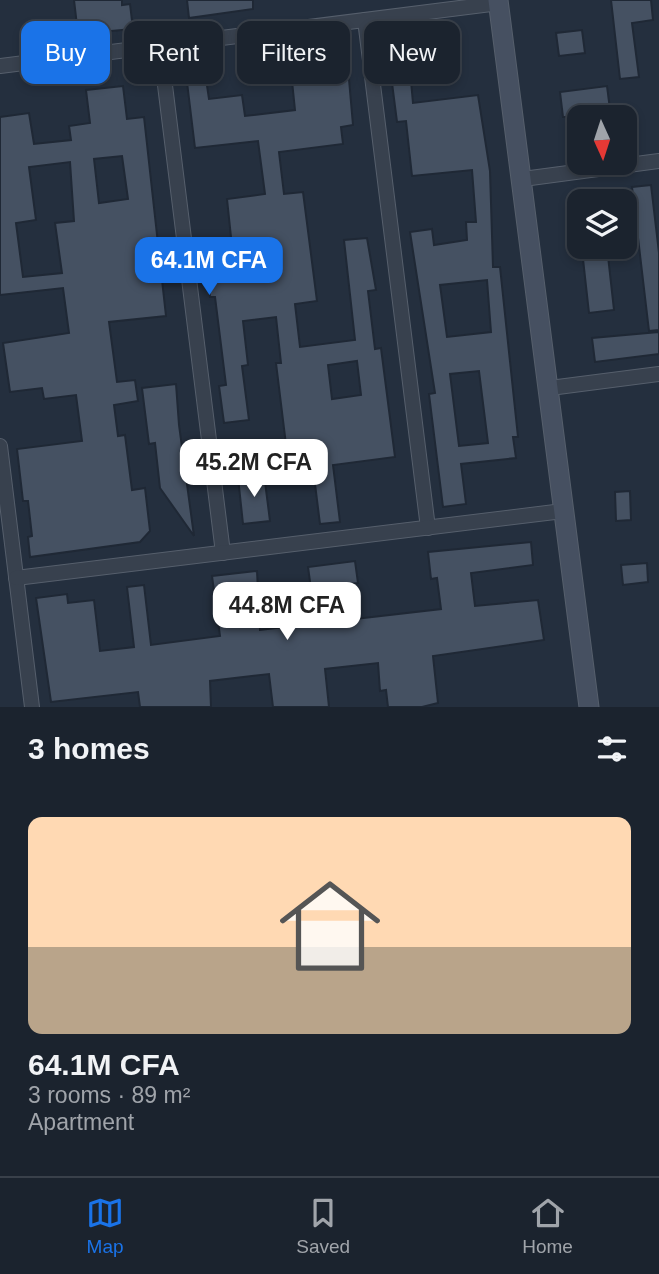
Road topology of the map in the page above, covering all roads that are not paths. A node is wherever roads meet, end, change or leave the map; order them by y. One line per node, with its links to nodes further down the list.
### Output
1 (499, 1): 2 (street); 8 (street)
2 (365, 20): 3 (street); 14 (street)
3 (223, 38)
4 (124, 50): 5 (street)
5 (0, 66)
6 (165, 84): 15 (street)
7 (659, 161): 8 (street)
8 (523, 179): 10 (street)
9 (659, 374): 10 (street)
10 (550, 388): 13 (street)
11 (0, 446): 12 (street)
12 (3, 495): 16 (street)
13 (563, 510): 14 (street); 18 (street)
14 (428, 528): 15 (street)
15 (223, 553): 16 (street)
16 (16, 578): 17 (street)
17 (32, 707)
18 (589, 707)

